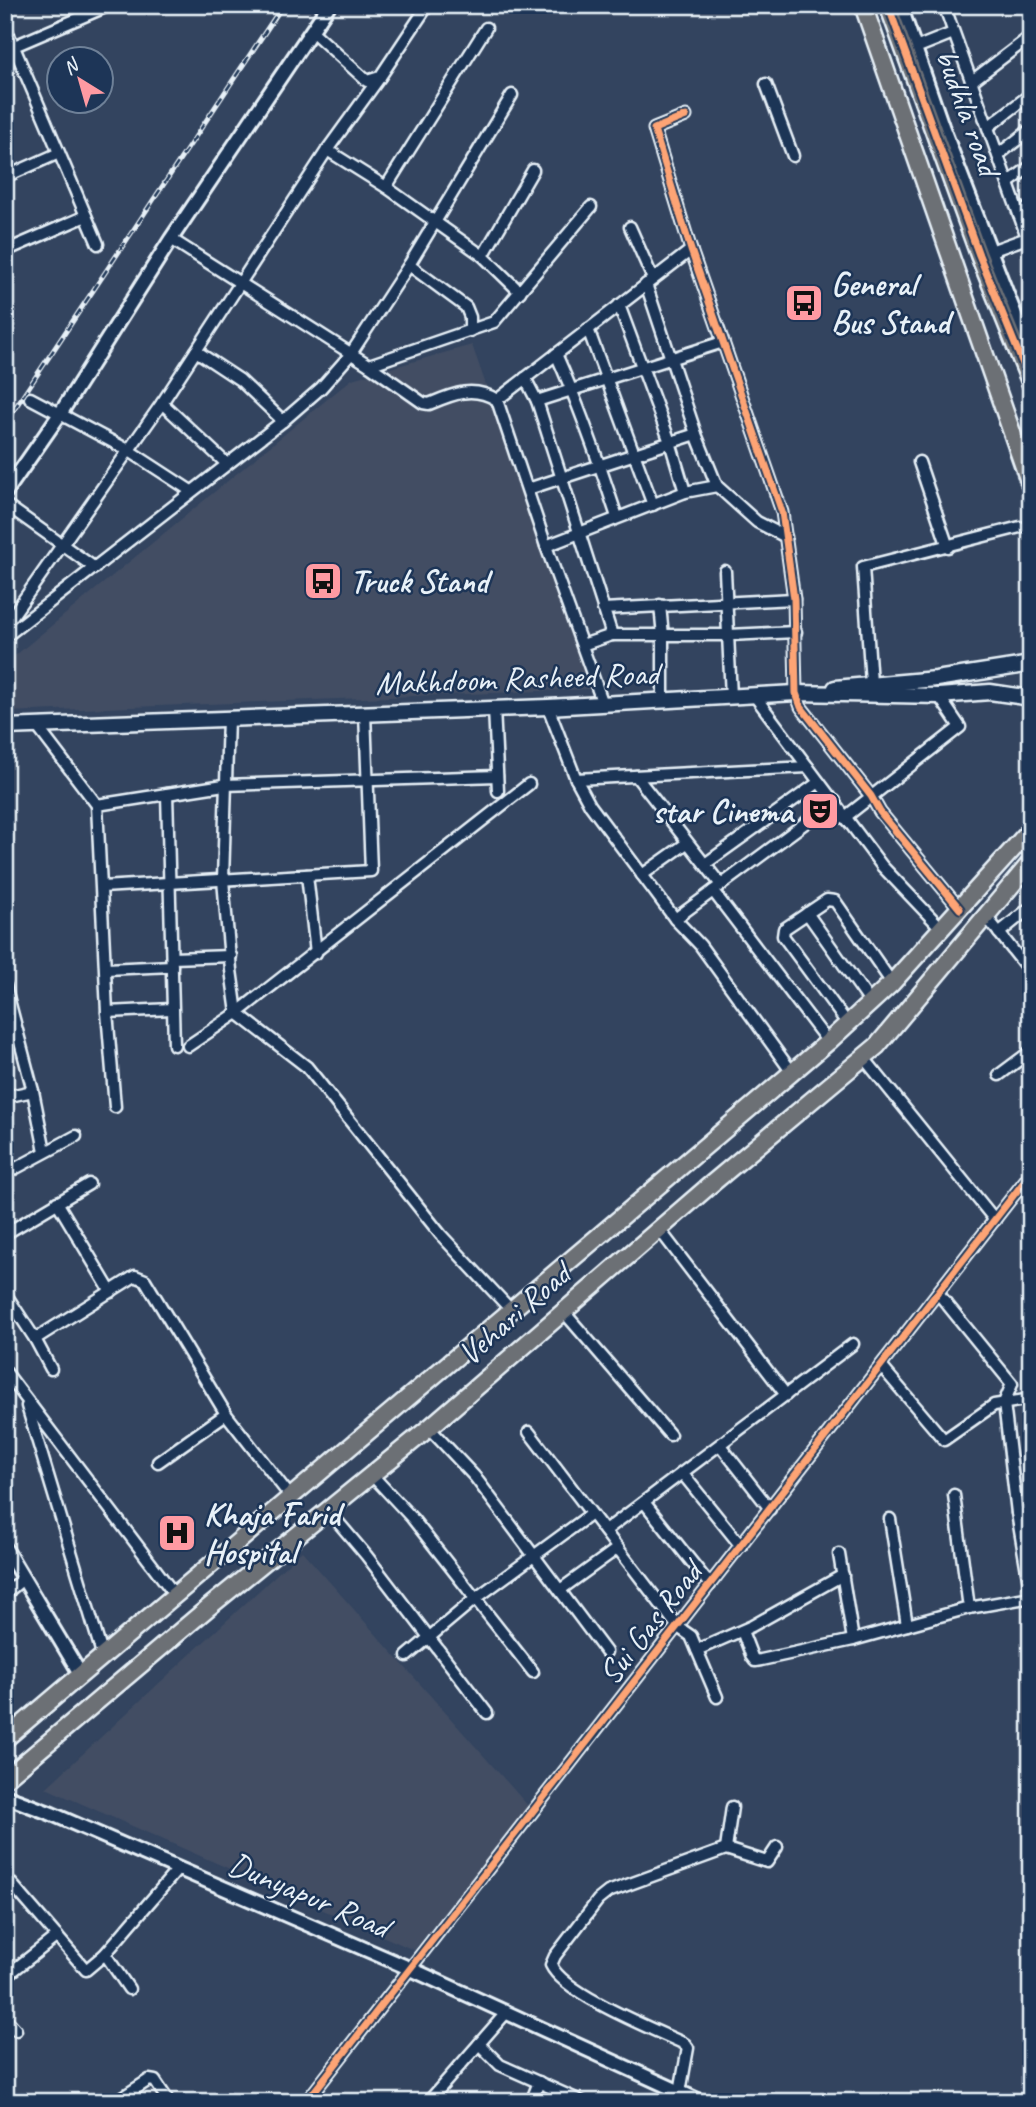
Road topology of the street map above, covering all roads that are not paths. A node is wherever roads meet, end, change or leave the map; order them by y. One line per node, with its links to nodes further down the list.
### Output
1 (110, 5): 13 (street)
2 (330, 5): 10 (street)
3 (428, 5): 15 (street)
4 (863, 5): 79 (main road)
5 (888, 5): 14 (main road)
6 (900, 5): 14 (street, budhla road)
7 (944, 5): 11 (street)
8 (5, 26): 13 (street)
9 (486, 28): 31 (street)
10 (313, 32): 15 (street); 38 (street)
11 (953, 33): 14 (street); 16 (street)
12 (1031, 36): 16 (street)
13 (10, 48): 24 (street)
14 (910, 50): 43 (main road)
15 (380, 77): 23 (street)
16 (972, 81): 21 (street)
17 (766, 84): 26 (street)
18 (1031, 94): 21 (street)
19 (512, 96): 36 (street)
20 (685, 116): 41 (street)
21 (988, 127): 25 (street)
22 (1031, 129): 25 (street)
23 (327, 150): 31 (street); 47 (street)
24 (59, 153): 29 (street); 35 (street)
25 (998, 155): 30 (street)
26 (793, 156)
27 (1031, 166): 30 (street)
28 (533, 170): 44 (street)
29 (5, 177)
30 (1008, 183): 34 (street)
31 (386, 187): 36 (street)
32 (1031, 206): 34 (street)
33 (591, 207): 48 (street)
34 (1019, 215): 39 (street)
35 (86, 216): 40 (street); 42 (street)
36 (435, 223): 44 (street); 45 (street)
37 (630, 227): 46 (street)
38 (171, 239): 47 (street); 68 (street)
39 (1029, 243): 43 (street)
40 (98, 244)
41 (691, 250): 46 (street); 52 (street)
42 (5, 251)
43 (985, 253): 56 (street); 62 (main road)
44 (483, 256): 48 (street)
45 (409, 265): 51 (street); 55 (street)
46 (650, 282): 49 (street); 57 (street)
47 (240, 284): 53 (street); 55 (street)
48 (520, 292): 51 (street)
49 (620, 305): 50 (street); 59 (street)
50 (588, 329): 54 (street); 61 (street)
51 (470, 331): 58 (street)
52 (723, 342): 57 (street); 89 (street)
53 (196, 351): 67 (street); 69 (street)
54 (555, 354): 60 (street); 63 (street)
55 (350, 355): 58 (street); 69 (street)
56 (1031, 356)
57 (670, 359): 59 (street); 70 (street)
58 (369, 365): 65 (street)
59 (642, 368): 61 (street); 71 (street)
60 (525, 378): 65 (street); 66 (street)
61 (607, 379): 63 (street); 73 (street)
62 (1031, 384)
63 (572, 390): 66 (street); 76 (street)
64 (30, 398): 68 (street)
65 (498, 400): 80 (street)
66 (537, 401): 77 (street)
67 (162, 403): 72 (street); 75 (street)
68 (60, 414): 72 (street); 83 (street)
69 (283, 421): 75 (street)
70 (696, 434): 71 (street); 78 (street)
71 (670, 442): 73 (street); 82 (street)
72 (128, 450): 81 (street); 90 (street)
73 (635, 454): 76 (street); 85 (street)
74 (919, 462): 92 (street)
75 (227, 464): 81 (street)
76 (600, 465): 77 (street); 86 (street)
77 (562, 478): 80 (street); 88 (street)
78 (717, 485): 82 (street); 89 (street)
79 (1031, 487)
80 (528, 489): 91 (street)
81 (191, 491): 93 (street)
82 (685, 492): 85 (street)
83 (5, 493)
84 (5, 504): 90 (street)
85 (653, 505): 86 (street)
86 (617, 517): 88 (street)
87 (1020, 527): 92 (street)
88 (581, 533): 91 (street); 98 (street)
89 (786, 537): 95 (street)
90 (64, 546): 93 (street); 99 (street)
91 (546, 546): 105 (street)
92 (948, 547): 107 (street)
93 (95, 568): 104 (street)
94 (725, 571): 96 (street)
95 (794, 599): 96 (street); 100 (street)
96 (726, 603): 97 (street); 102 (street)
97 (660, 605): 98 (street); 103 (street)
98 (603, 609): 101 (street)
99 (5, 626)
100 (796, 632): 102 (street); 108 (street)
101 (612, 635): 103 (street); 105 (street)
102 (729, 635): 103 (street); 111 (street)
103 (663, 636): 113 (street)
104 (5, 637)
105 (582, 645): 114 (street)
106 (1031, 664): 107 (main road)
107 (871, 684): 108 (main road)
108 (796, 693): 109 (main road, Makhdoom Rasheed Road); 110 (main road, Makhdoom Rasheed Road); 131 (street)
109 (754, 695): 111 (main road, Makhdoom Rasheed Road); 121 (street)
110 (939, 696): 112 (main road, Makhdoom Rasheed Road); 131 (street)
111 (731, 697): 113 (main road, Makhdoom Rasheed Road)
112 (1031, 698)
113 (663, 701): 114 (main road, Makhdoom Rasheed Road)
114 (603, 704): 115 (main road, Makhdoom Rasheed Road)
115 (548, 707): 116 (main road, Makhdoom Rasheed Road); 124 (street)
116 (494, 708): 117 (main road, Makhdoom Rasheed Road); 122 (street)
117 (365, 713): 118 (main road, Makhdoom Rasheed Road); 125 (street)
118 (228, 718): 119 (main road, Makhdoom Rasheed Road); 128 (street)
119 (36, 725): 120 (main road, Makhdoom Rasheed Road); 133 (street)
120 (5, 727)
121 (808, 767): 123 (street); 126 (street)
122 (497, 776): 125 (street); 129 (street)
123 (636, 776): 124 (street); 136 (street)
124 (576, 779): 140 (street)
125 (366, 781): 128 (street); 139 (street)
126 (819, 782): 132 (street); 138 (street)
127 (529, 784): 152 (street)
128 (224, 785): 130 (street); 141 (street)
129 (498, 791)
130 (167, 794): 133 (street); 142 (street)
131 (871, 796): 134 (street); 146 (street)
132 (835, 802): 134 (street); 144 (street)
133 (97, 805): 143 (street)
134 (844, 817): 150 (street)
135 (1031, 830): 146 (main road, Vehari Road)
136 (687, 842): 138 (street); 140 (street)
137 (1031, 862): 148 (main road, Vehari Road)
138 (705, 864): 144 (street)
139 (307, 875): 141 (street); 152 (street)
140 (642, 875): 149 (street)
141 (223, 880): 142 (street); 153 (street)
142 (171, 883): 143 (street); 154 (street)
143 (102, 887): 155 (street)
144 (717, 888): 149 (street); 165 (street)
145 (1031, 907): 151 (street)
146 (960, 909): 150 (main road, Vehari Road)
147 (807, 913): 157 (street); 160 (street); 164 (street)
148 (985, 915): 151 (street); 169 (main road, Vehari Road)
149 (675, 919): 170 (street)
150 (942, 929): 157 (main road, Vehari Road)
151 (999, 933): 156 (street)
152 (316, 953): 163 (street)
153 (231, 956): 154 (street); 163 (street)
154 (172, 962): 155 (street); 161 (street)
155 (106, 969): 162 (street)
156 (1031, 973)
157 (892, 983): 160 (main road, Vehari Road)
158 (5, 985): 159 (street)
159 (7, 1001): 172 (street)
160 (870, 1002): 164 (main road, Vehari Road)
161 (172, 1009): 162 (street); 166 (street)
162 (107, 1012): 174 (street)
163 (237, 1013): 167 (street); 187 (street)
164 (847, 1023): 165 (main road, Vehari Road)
165 (828, 1042): 170 (main road, Vehari Road)
166 (174, 1045)
167 (188, 1046)
168 (1031, 1051): 171 (street)
169 (864, 1058): 181 (street); 182 (main road, Vehari Road)
170 (791, 1071): 187 (main road, Vehari Road)
171 (999, 1075)
172 (33, 1091): 173 (street); 176 (street)
173 (5, 1097)
174 (115, 1107)
175 (76, 1136): 176 (street)
176 (45, 1151): 178 (street)
177 (1031, 1173): 181 (street, Sui Gas Road)
178 (5, 1174)
179 (89, 1184): 180 (street)
180 (57, 1202): 183 (street); 184 (street)
181 (995, 1220): 185 (street, Sui Gas Road)
182 (659, 1229): 188 (main road, Vehari Road); 194 (street)
183 (5, 1234)
184 (111, 1292): 189 (street); 198 (street)
185 (938, 1293): 191 (street, Sui Gas Road); 197 (street)
186 (6, 1295): 189 (street)
187 (511, 1310): 207 (main road, Vehari Road)
188 (563, 1311): 199 (main road, Vehari Road); 201 (street)
189 (35, 1339): 192 (street)
190 (853, 1344): 194 (street)
191 (881, 1366): 197 (street); 209 (street, Sui Gas Road)
192 (51, 1368)
193 (5, 1371): 195 (street)
194 (786, 1395): 202 (street)
195 (25, 1399): 226 (street); 238 (street)
196 (1031, 1399): 197 (street)
197 (1004, 1403): 212 (street)
198 (226, 1414): 203 (street); 207 (street)
199 (429, 1428): 205 (main road, Vehari Road); 220 (street)
200 (529, 1432): 213 (street)
201 (670, 1435)
202 (720, 1445): 204 (street); 209 (street)
203 (158, 1462)
204 (682, 1473): 208 (street); 216 (street)
205 (371, 1474): 210 (main road, Vehari Road); 228 (street)
206 (954, 1495): 229 (street)
207 (290, 1496): 226 (main road, Vehari Road)
208 (644, 1502): 215 (street); 223 (street)
209 (770, 1508): 216 (street, Sui Gas Road)
210 (327, 1509): 233 (street); 244 (main road, Vehari Road)
211 (1031, 1511): 212 (street)
212 (1017, 1513): 227 (street)
213 (591, 1514): 215 (street); 220 (street)
214 (890, 1519): 230 (street)
215 (605, 1531): 218 (street)
216 (741, 1546): 223 (street, Sui Gas Road)
217 (5, 1548): 222 (street)
218 (618, 1548): 224 (street); 231 (street)
219 (839, 1554): 221 (street)
220 (534, 1555): 224 (street); 228 (street)
221 (843, 1575): 232 (street); 234 (street)
222 (23, 1579): 225 (street); 240 (street)
223 (710, 1585): 231 (street, Sui Gas Road)
224 (560, 1590): 236 (street)
225 (5, 1594)
226 (175, 1595): 238 (main road, Vehari Road)
227 (1031, 1596): 229 (street)
228 (475, 1599): 233 (street); 239 (street)
229 (969, 1608): 230 (street)
230 (907, 1625): 234 (street)
231 (678, 1627): 235 (street); 253 (street, Sui Gas Road)
232 (742, 1631): 234 (street); 235 (street)
233 (429, 1637): 237 (street); 242 (street)
234 (853, 1640)
235 (697, 1650): 241 (street)
236 (606, 1652)
237 (407, 1656)
238 (103, 1657): 240 (main road, Vehari Road)
239 (533, 1672)
240 (81, 1675): 243 (main road, Vehari Road)
241 (716, 1697)
242 (487, 1713)
243 (5, 1739)
244 (5, 1779)
245 (5, 1796): 249 (street, Dunyapur Road)
246 (732, 1807): 248 (street)
247 (777, 1847): 248 (street)
248 (726, 1849): 261 (street)
249 (178, 1869): 252 (street); 253 (street, Dunyapur Road)
250 (5, 1876): 251 (street)
251 (57, 1936): 252 (street); 254 (street)
252 (105, 1954): 255 (street)
253 (411, 1969): 256 (street, Dunyapur Road); 264 (street, Sui Gas Road)
254 (5, 1977)
255 (129, 1989)
256 (506, 2012): 259 (street); 261 (street, Dunyapur Road)
257 (5, 2018): 258 (street)
258 (16, 2030)
259 (479, 2044): 260 (street); 265 (street)
260 (538, 2082): 266 (street); 267 (street)
261 (680, 2092): 268 (street, Dunyapur Road)
262 (115, 2102): 263 (street)
263 (169, 2102)
264 (306, 2102)
265 (428, 2102)
266 (531, 2102)
267 (581, 2102)
268 (702, 2102)

